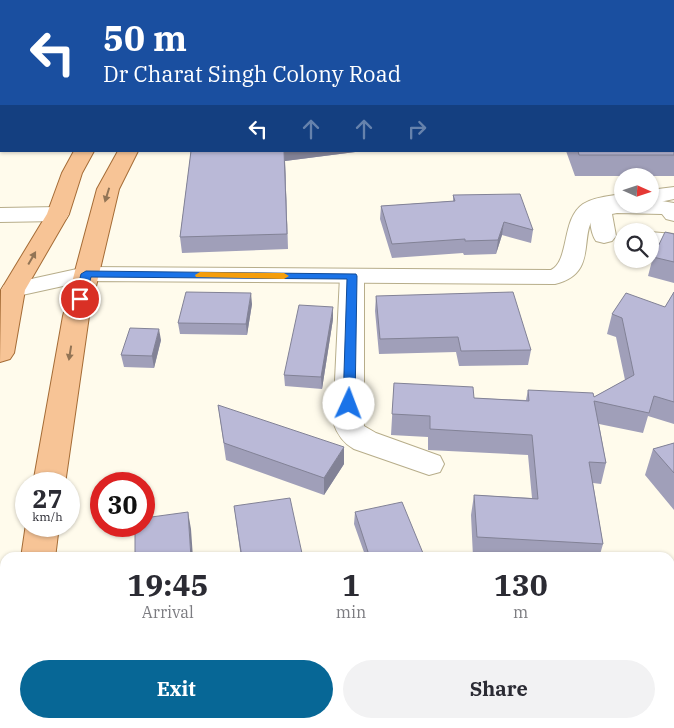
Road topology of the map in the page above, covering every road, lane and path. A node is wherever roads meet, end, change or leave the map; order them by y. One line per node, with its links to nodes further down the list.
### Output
1 (83, 152): 8 (main road)
2 (127, 152): 15 (main road, one-way to 15)
3 (674, 193): 4 (street)
4 (659, 197)
5 (614, 204): 11 (street)
6 (659, 206): 9 (street)
7 (614, 207): 12 (street)
8 (58, 214): 10 (street); 17 (main road, one-way to 8)
9 (674, 214)
10 (0, 215)
11 (577, 235): 12 (street); 16 (street)
12 (613, 237)
13 (659, 239): 14 (street)
14 (674, 240)
15 (86, 274): 16 (street); 17 (street); 20 (main road, one-way to 20)
16 (352, 276): 19 (street)
17 (7, 291): 18 (main road)
18 (0, 353)
19 (429, 464)
20 (51, 472)
21 (41, 537): 22 (main road)
22 (39, 552)

